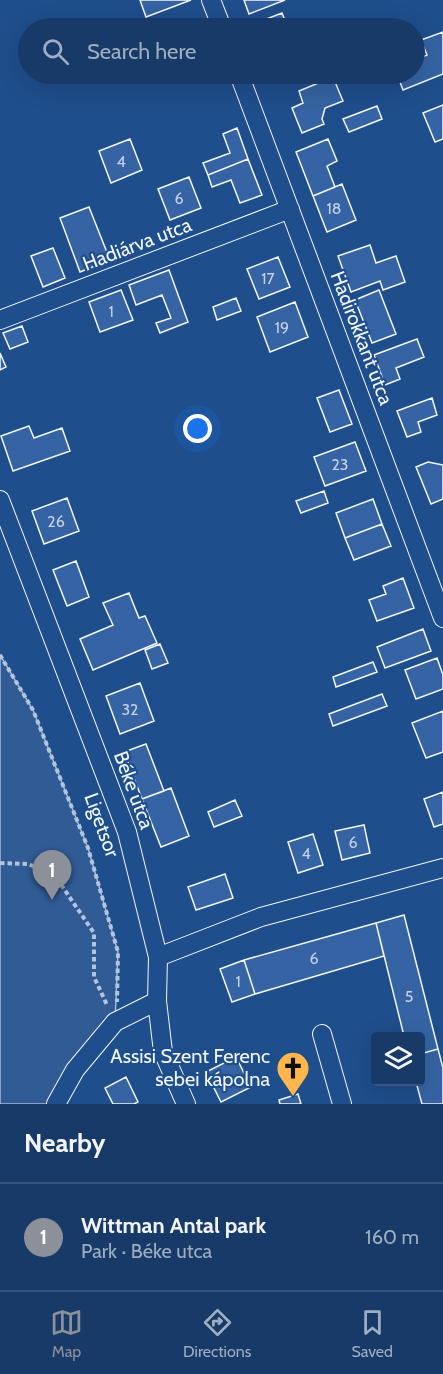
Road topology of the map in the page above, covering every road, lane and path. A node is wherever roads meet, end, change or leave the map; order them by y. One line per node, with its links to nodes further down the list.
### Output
1 (211, 0): 2 (street)
2 (218, 18)
3 (243, 84): 4 (street, Hadirokkant utca)
4 (290, 209): 5 (street, Hadiárva utca); 7 (street, Hadirokkant utca)
5 (0, 320)
6 (0, 500): 11 (street, Béke utca)
7 (443, 618)
8 (0, 655): 13 (path, Ligetsor)
9 (0, 863): 13 (path)
10 (443, 868): 11 (street)
11 (158, 957): 12 (street, Béke utca)
12 (157, 1001): 13 (street); 16 (street, Béke utca)
13 (115, 1022): 15 (street)
14 (322, 1034): 17 (street)
15 (56, 1104)
16 (186, 1104)
17 (342, 1104)

